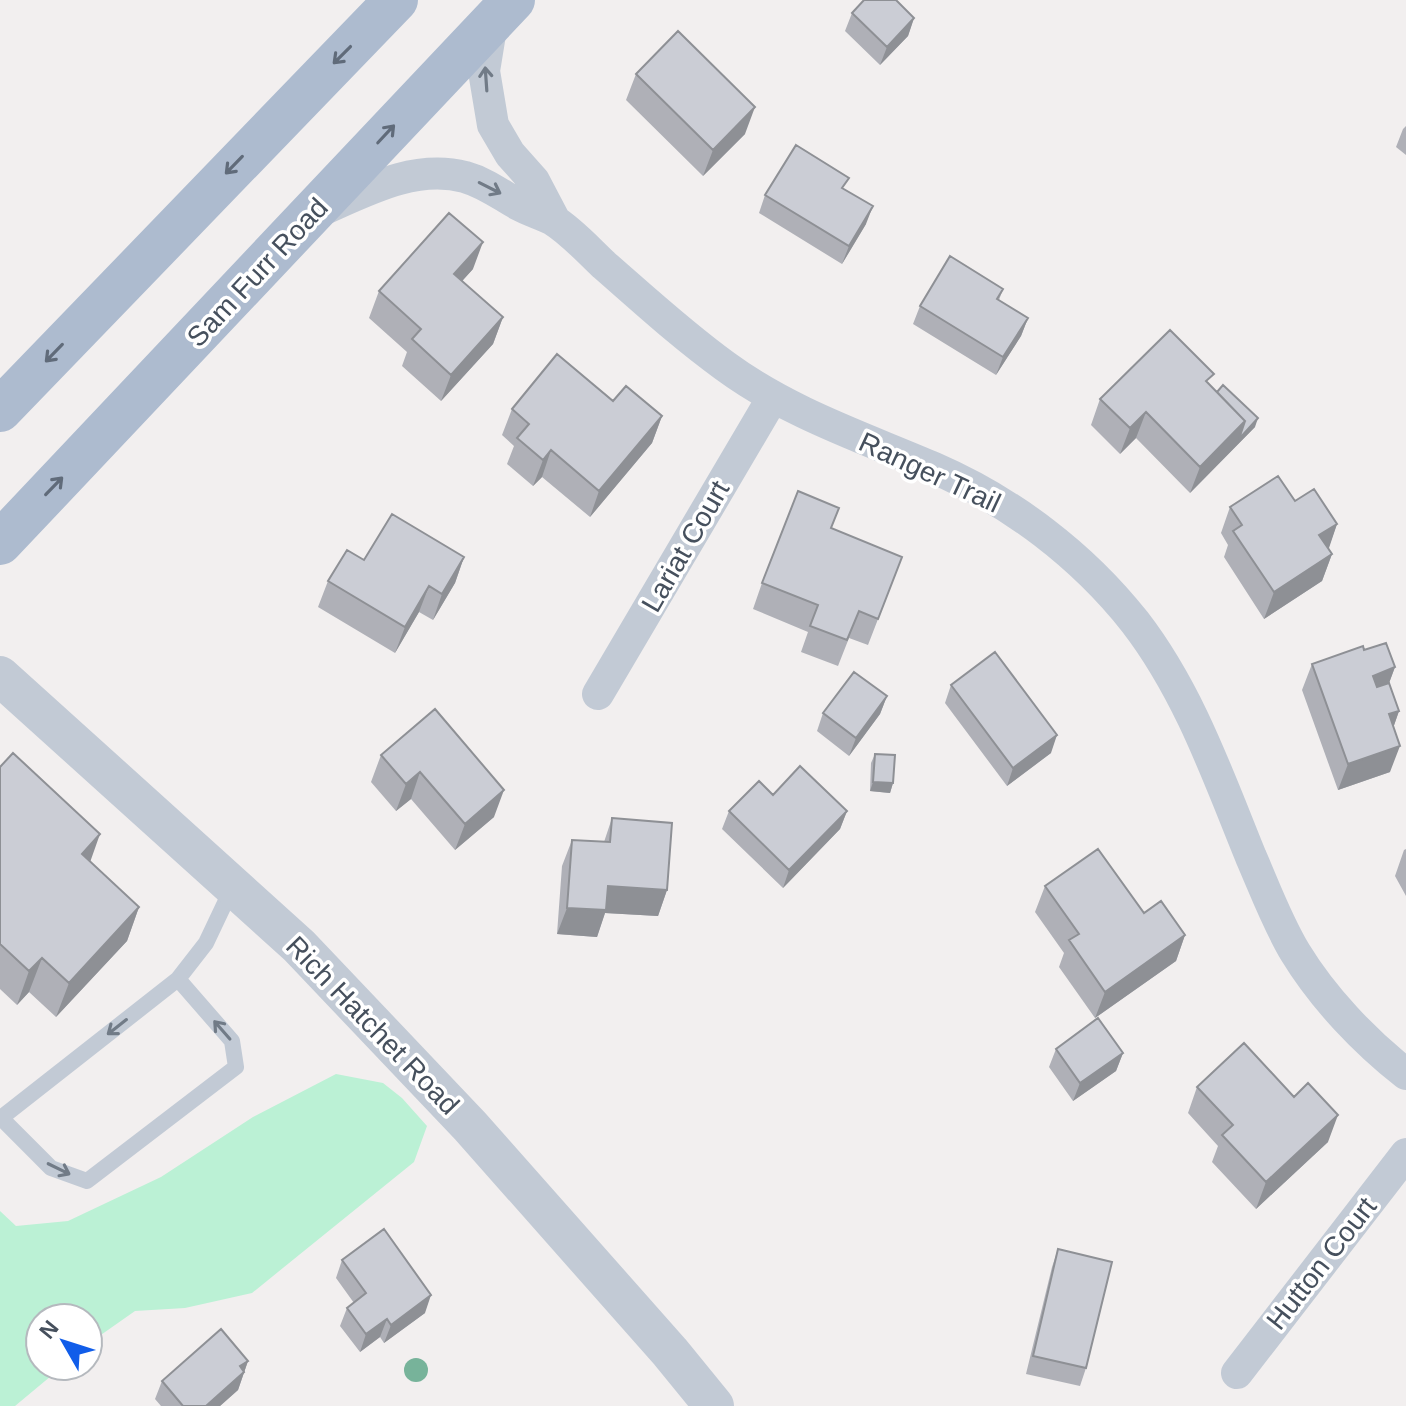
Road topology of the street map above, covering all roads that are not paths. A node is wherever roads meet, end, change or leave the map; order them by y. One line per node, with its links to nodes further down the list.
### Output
1 (396, 0): 6 (main road, one-way to 6)
2 (503, 11): 3 (main road, Sam Furr Road, one-way to 2); 4 (street, Ranger Trail, one-way to 2)
3 (310, 214): 4 (street, Ranger Trail, one-way to 4); 7 (main road, Sam Furr Road, one-way to 3)
4 (555, 221): 5 (street, Ranger Trail)
5 (773, 397): 9 (street, Lariat Court); 12 (street, Ranger Trail)
6 (0, 410)
7 (0, 543)
8 (0, 676): 10 (street, Rich Hatchet Road)
9 (598, 694)
10 (233, 886): 11 (lane); 16 (street, Rich Hatchet Road)
11 (178, 979): 13 (lane, one-way to 13); 13 (lane, one-way to 11)
12 (1406, 1074)
13 (0, 1118)
14 (1406, 1154): 15 (street, Hutton Court)
15 (1237, 1373)
16 (714, 1406)

